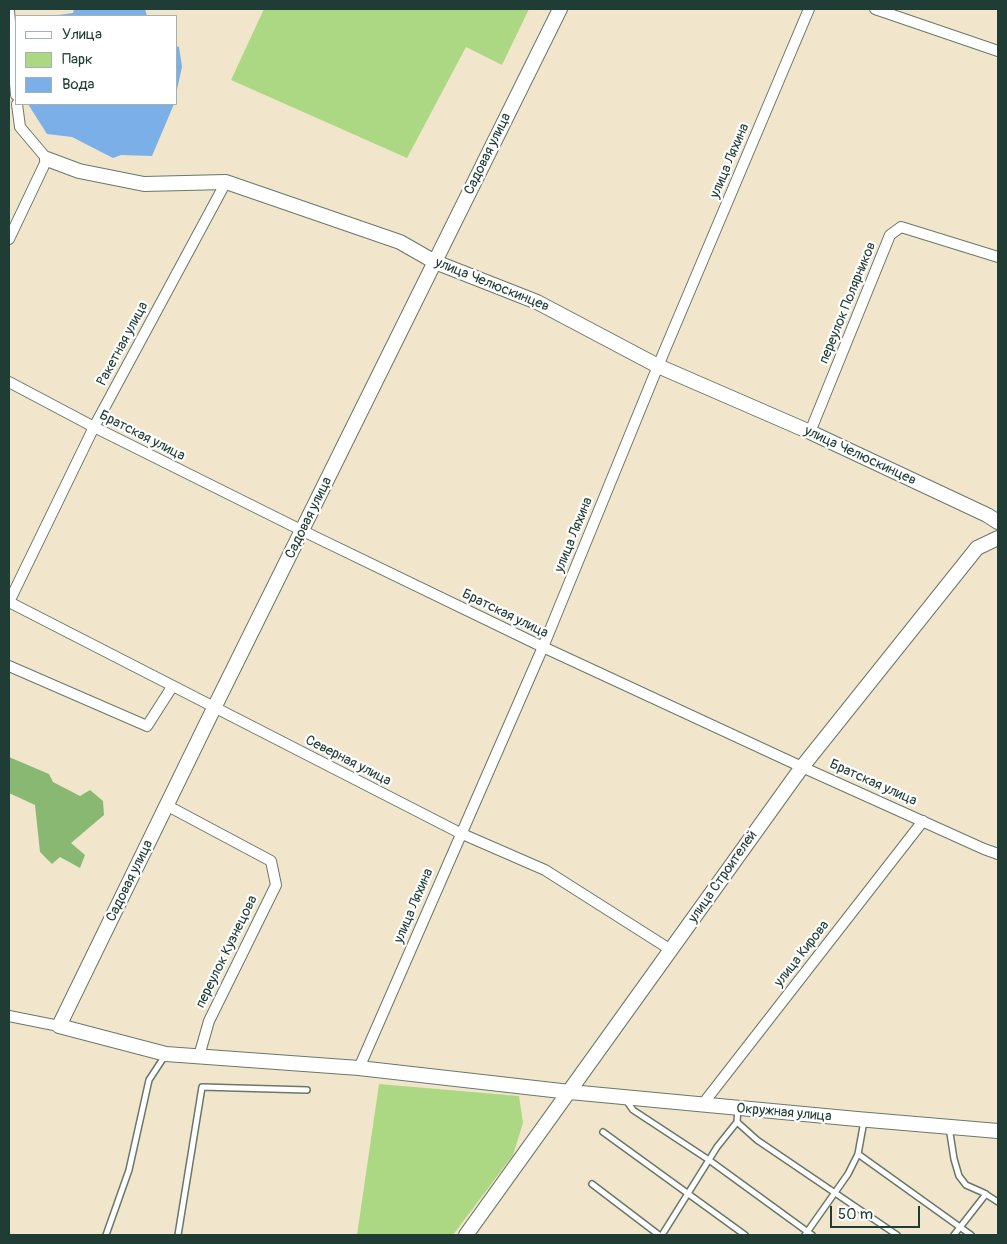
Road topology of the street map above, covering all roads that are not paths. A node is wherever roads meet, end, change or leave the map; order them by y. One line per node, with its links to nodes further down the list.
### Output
1 (560, 9): 12 (street, Садовая улица)
2 (809, 9): 13 (street, улица Ляхина)
3 (875, 9): 5 (street)
4 (9, 10): 6 (street)
5 (998, 50)
6 (15, 82)
7 (17, 105): 8 (street)
8 (47, 159): 9 (street, улица Челюскинцев); 10 (street)
9 (226, 182): 12 (street, улица Челюскинцев); 15 (street, Ракетная улица)
10 (9, 239)
11 (998, 257): 16 (street, переулок Полярников)
12 (435, 262): 13 (street, улица Челюскинцев); 18 (street, Садовая улица)
13 (658, 366): 16 (street, улица Челюскинцев); 21 (street, улица Ляхина)
14 (9, 382): 15 (street, Братская улица)
15 (94, 428): 18 (street, Братская улица); 20 (street, Ракетная улица)
16 (810, 432): 17 (street, улица Челюскинцев)
17 (998, 522)
18 (303, 531): 21 (street, Братская улица); 24 (street, Садовая улица)
19 (998, 538): 25 (street, улица Строителей)
20 (9, 602): 23 (street, Северная улица)
21 (542, 647): 25 (street, Братская улица); 28 (street, улица Ляхина)
22 (9, 666): 23 (street)
23 (172, 686): 24 (street, Северная улица)
24 (214, 708): 26 (street, Садовая улица); 28 (street, Северная улица)
25 (802, 766): 27 (street, Братская улица); 30 (street, улица Строителей)
26 (166, 806): 32 (street, Садовая улица); 34 (street, переулок Кузнецова)
27 (923, 821): 29 (street, Братская улица); 39 (street, улица Кирова)
28 (460, 833): 30 (street, Северная улица); 35 (street, улица Ляхина)
29 (998, 854)
30 (671, 950): 37 (street, улица Строителей)
31 (9, 1016): 32 (street)
32 (59, 1026): 33 (street, Окружная улица)
33 (166, 1054): 34 (street, Окружная улица); 55 (lane)
34 (200, 1056): 35 (street, Окружная улица)
35 (359, 1068): 37 (street, Окружная улица)
36 (307, 1090): 56 (lane)
37 (570, 1092): 38 (street, Окружная улица); 57 (street, улица Строителей)
38 (624, 1098): 39 (street, Окружная улица); 47 (lane)
39 (702, 1105): 40 (street, Окружная улица)
40 (738, 1108): 41 (street, Окружная улица); 42 (lane)
41 (864, 1120): 43 (street, Окружная улица); 46 (lane)
42 (737, 1122): 47 (lane); 49 (lane)
43 (949, 1127): 44 (street, Окружная улица); 51 (lane)
44 (998, 1131)
45 (603, 1132): 50 (lane)
46 (858, 1154): 49 (lane); 53 (lane)
47 (709, 1160): 50 (lane); 54 (lane)
48 (592, 1184): 58 (lane)
49 (835, 1192): 54 (lane); 60 (lane)
50 (688, 1193): 58 (lane); 59 (lane)
51 (986, 1194): 52 (lane); 53 (lane)
52 (998, 1202)
53 (960, 1227): 61 (lane); 62 (lane)
54 (808, 1234)
55 (106, 1235)
56 (178, 1235)
57 (466, 1235)
58 (660, 1235)
59 (745, 1235)
60 (897, 1235)
61 (954, 1235)
62 (971, 1235)

